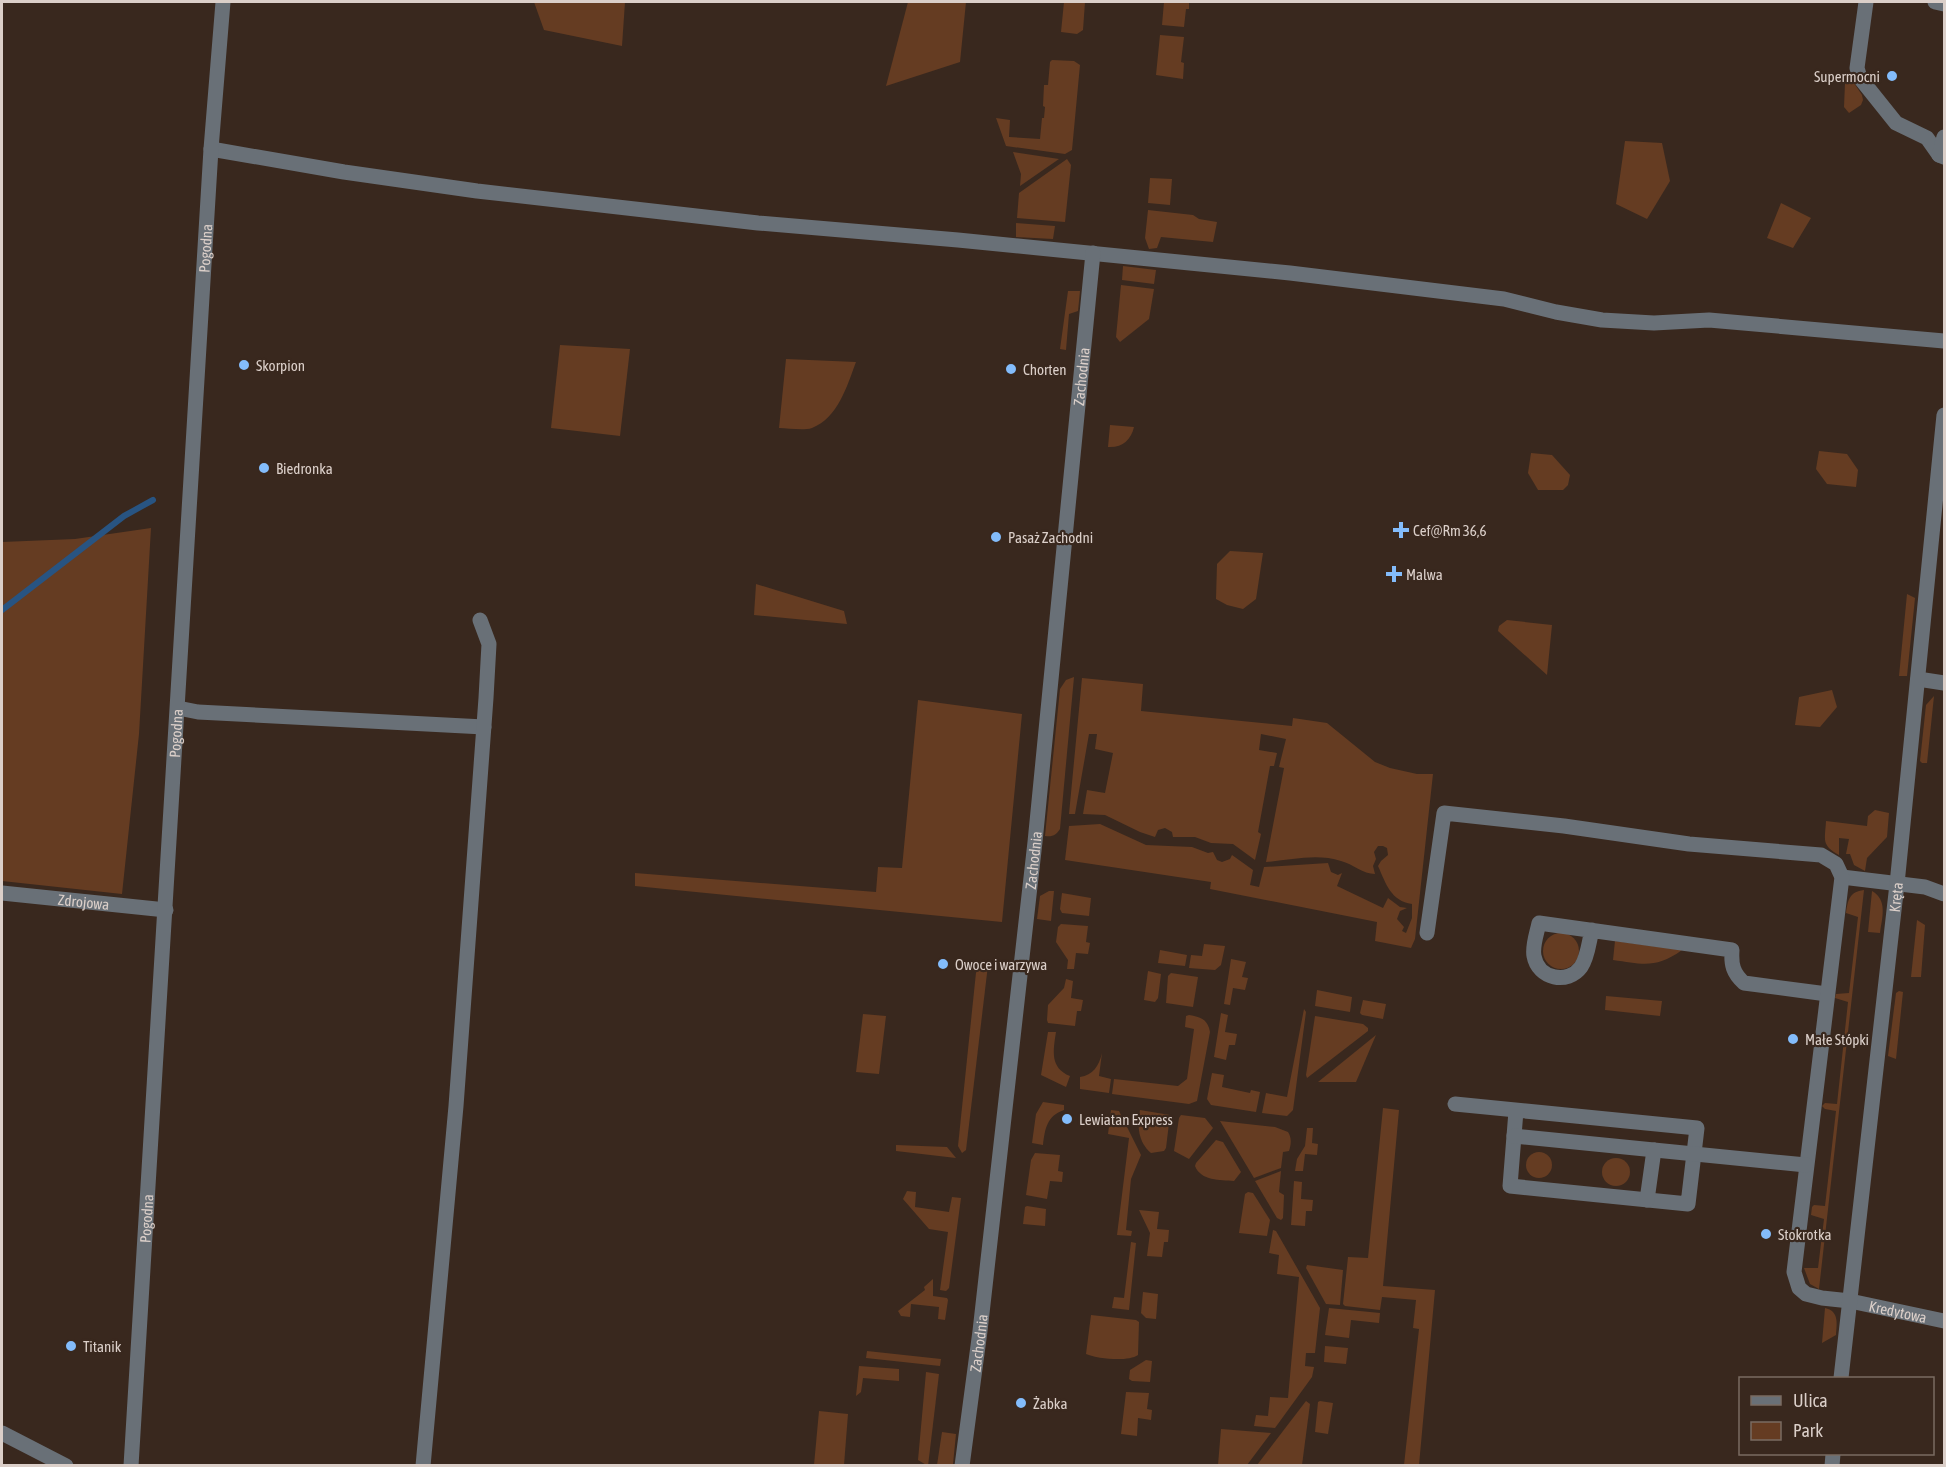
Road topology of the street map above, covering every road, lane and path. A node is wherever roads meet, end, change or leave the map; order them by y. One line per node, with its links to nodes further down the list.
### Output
1 (224, 2): 6 (street, Pogodna)
2 (1866, 2): 7 (street)
3 (1935, 2): 4 (street)
4 (1944, 4)
5 (1944, 137): 7 (street)
6 (211, 149): 8 (street); 15 (street, Pogodna)
7 (1942, 156)
8 (1093, 253): 9 (street); 39 (street, Zachodnia)
9 (1944, 341)
10 (1944, 415): 11 (street, Kręta)
11 (1943, 440): 13 (street, Kręta)
12 (480, 620): 16 (street)
13 (1918, 679): 14 (street); 18 (street, Kręta)
14 (1944, 683)
15 (178, 708): 16 (street); 21 (street, Pogodna)
16 (484, 727): 38 (street)
17 (1842, 877): 18 (street); 23 (street); 24 (street)
18 (1897, 884): 20 (street); 32 (street, Kręta)
19 (2, 893): 21 (street, Zdrojowa)
20 (1944, 894)
21 (165, 910): 37 (street, Pogodna)
22 (1592, 930): 24 (street)
23 (1427, 933)
24 (1827, 994): 30 (street)
25 (1455, 1104): 26 (street)
26 (1516, 1111): 27 (street); 29 (street)
27 (1514, 1136): 28 (street); 31 (street)
28 (1654, 1150): 29 (street); 31 (street)
29 (1695, 1154): 30 (street); 31 (street)
30 (1806, 1164): 32 (street, Kredytowa)
31 (1647, 1200)
32 (1850, 1301): 33 (street, Kredytowa); 34 (street, Kręta)
33 (1944, 1322)
34 (1841, 1377)
35 (2, 1432): 36 (street)
36 (66, 1466)
37 (131, 1466)
38 (423, 1466)
39 (962, 1466)

